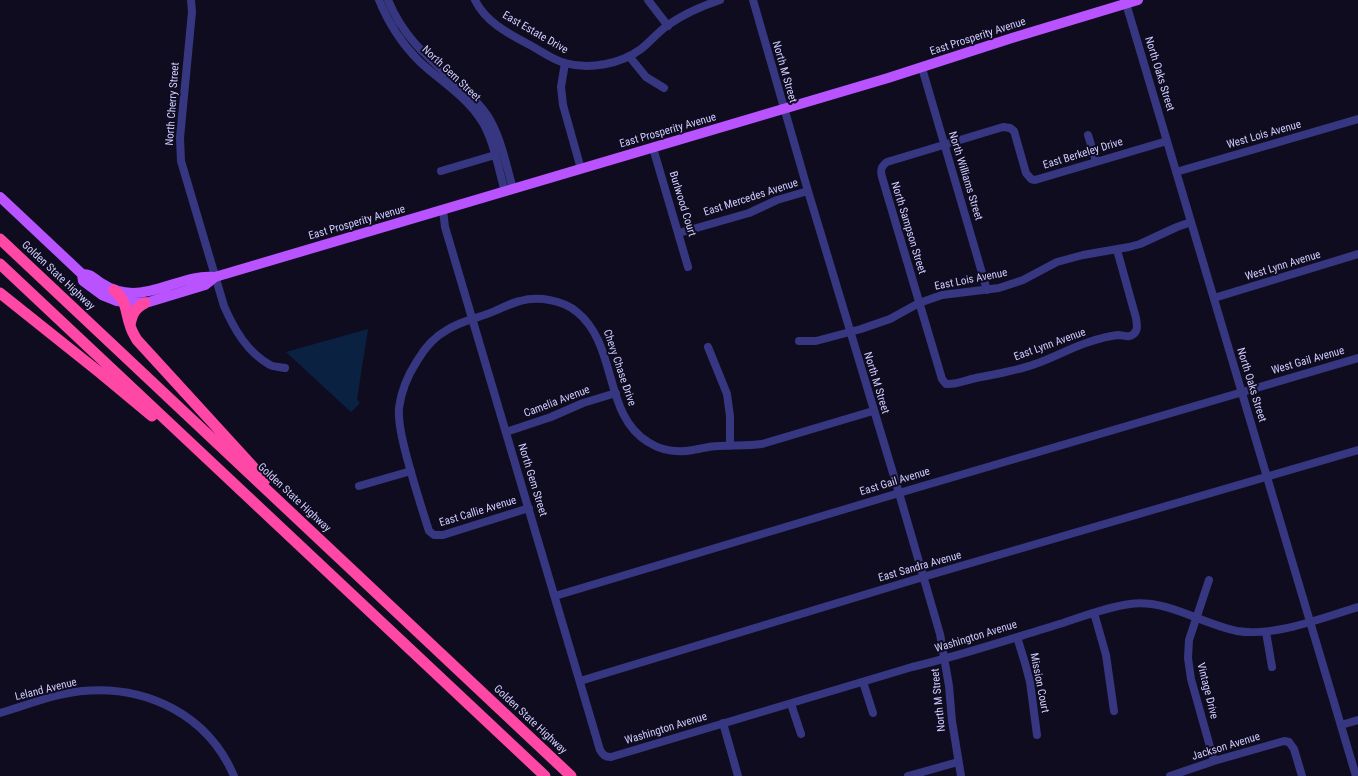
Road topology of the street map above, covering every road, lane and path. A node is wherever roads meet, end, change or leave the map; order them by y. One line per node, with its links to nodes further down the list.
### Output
1 (191, 0): 39 (street, North Cherry Street)
2 (379, 0): 21 (street, North Gem Street)
3 (388, 0): 27 (street, North Gem Street)
4 (475, 0): 12 (street, East Estate Drive)
5 (648, 0): 10 (street)
6 (720, 0): 10 (street, East Estate Drive)
7 (753, 0): 15 (street, North M Street)
8 (1138, 0): 9 (main road, East Prosperity Avenue)
9 (1126, 2): 13 (main road, East Prosperity Avenue); 18 (street, North Oaks Street)
10 (668, 26): 11 (street, East Estate Drive)
11 (629, 56): 12 (street, East Estate Drive); 14 (street)
12 (565, 63): 23 (street)
13 (922, 68): 15 (main road, East Prosperity Avenue); 19 (street, North Williams Street)
14 (664, 88)
15 (784, 109): 20 (main road, East Prosperity Avenue); 28 (street, North M Street)
16 (1358, 119): 26 (street, West Lois Avenue)
17 (1088, 134): 22 (street)
18 (1167, 141): 22 (street, East Berkeley Drive); 26 (street, North Oaks Street)
19 (944, 145): 22 (street, East Berkeley Drive); 24 (street, East Berkeley Drive); 41 (street, North Williams Street)
20 (653, 148): 23 (main road, East Prosperity Avenue); 32 (street, Burlwood Court)
21 (495, 155): 25 (street); 27 (street, North Gem Street)
22 (1096, 161)
23 (581, 169): 27 (main road, East Prosperity Avenue)
24 (881, 169): 46 (street, North Sampson Street)
25 (441, 171)
26 (1176, 172): 31 (street, North Oaks Street)
27 (509, 191): 30 (main road, East Prosperity Avenue)
28 (808, 191): 32 (street, East Mercedes Avenue); 49 (street, North M Street)
29 (0, 197): 38 (main road)
30 (444, 210): 39 (main road, East Prosperity Avenue); 47 (street, North Gem Street)
31 (1191, 222): 34 (street, East Lois Avenue); 43 (street, North Oaks Street)
32 (679, 233): 37 (street, Burlwood Court)
33 (0, 239): 67 (highway, Golden State Highway)
34 (1117, 250): 41 (street, East Lois Avenue); 54 (street, East Lynn Avenue)
35 (1358, 254): 43 (street, West Lynn Avenue)
36 (0, 264): 61 (highway)
37 (688, 267)
38 (82, 274): 40 (main road); 44 (main road, East Prosperity Avenue)
39 (215, 278): 40 (main road, East Prosperity Avenue); 45 (main road, East Prosperity Avenue); 53 (street, North Cherry Street)
40 (114, 290): 44 (highway)
41 (987, 290): 46 (street, East Lois Avenue)
42 (0, 293): 61 (highway)
43 (1214, 298): 55 (street, North Oaks Street)
44 (125, 303): 45 (main road, East Prosperity Avenue); 48 (highway)
45 (145, 303): 48 (highway)
46 (920, 303): 49 (street, East Lois Avenue); 54 (street, North Sampson Street)
47 (472, 319): 56 (street, Chevy Chase Drive); 58 (street, North Gem Street); 62 (street, Chevy Chase Drive)
48 (130, 326): 67 (highway)
49 (850, 332): 50 (street, East Lois Avenue); 57 (street, North M Street)
50 (799, 341)
51 (708, 347): 59 (street)
52 (1358, 358): 55 (street, West Gail Avenue)
53 (285, 368)
54 (946, 384)
55 (1242, 391): 63 (street, North Oaks Street); 65 (street, East Gail Avenue)
56 (616, 393): 58 (street, Camelia Avenue); 59 (street, Chevy Chase Drive)
57 (873, 412): 59 (street, Chevy Chase Drive); 65 (street, North M Street)
58 (506, 432): 66 (street, North Gem Street)
59 (730, 446)
60 (1358, 450): 63 (street, East Sandra Avenue)
61 (200, 452): 95 (highway)
62 (410, 471): 64 (street); 68 (street, Chevy Chase Drive)
63 (1267, 477): 69 (street, East Sandra Avenue); 75 (street, North Oaks Street)
64 (359, 486)
65 (899, 493): 69 (street, North M Street); 71 (street, East Gail Avenue)
66 (529, 508): 68 (street, East Callie Avenue); 71 (street, North Gem Street)
67 (296, 518): 96 (highway, Golden State Highway)
68 (434, 535)
69 (923, 577): 78 (street, North M Street); 80 (street, East Sandra Avenue)
70 (1209, 580): 74 (street, Vintage Drive)
71 (555, 596): 80 (street, North Gem Street)
72 (1358, 607): 75 (street, Washington Avenue)
73 (1094, 613): 74 (street, Washington Avenue); 77 (street, Washington Avenue); 83 (street)
74 (1196, 618): 76 (street, Washington Avenue); 92 (street, Vintage Drive)
75 (1310, 621): 76 (street, Washington Avenue); 88 (street, North Oaks Street)
76 (1266, 632): 79 (street)
77 (1016, 637): 78 (street, Washington Avenue); 90 (street, Mission Court)
78 (945, 659): 81 (street, Washington Avenue); 93 (street, North M Street)
79 (1272, 667)
80 (580, 681): 91 (street, North Gem Street)
81 (863, 682): 82 (street, Washington Avenue); 85 (street)
82 (791, 704): 87 (street, Washington Avenue); 89 (street)
83 (1114, 711)
84 (0, 713): 94 (street, Leland Avenue)
85 (873, 713)
86 (1358, 720): 88 (street)
87 (722, 724): 91 (street, Washington Avenue); 97 (street)
88 (1341, 725): 102 (street, North Oaks Street)
89 (801, 734)
90 (1037, 735)
91 (604, 756)
92 (1214, 761): 100 (street, Jackson Avenue); 101 (street, Jackson Avenue)
93 (958, 762): 98 (street); 99 (street, North M Street)
94 (234, 776)
95 (545, 776)
96 (571, 776)
97 (738, 776)
98 (908, 776)
99 (960, 776)
100 (1170, 776)
101 (1302, 776)
102 (1356, 776)

